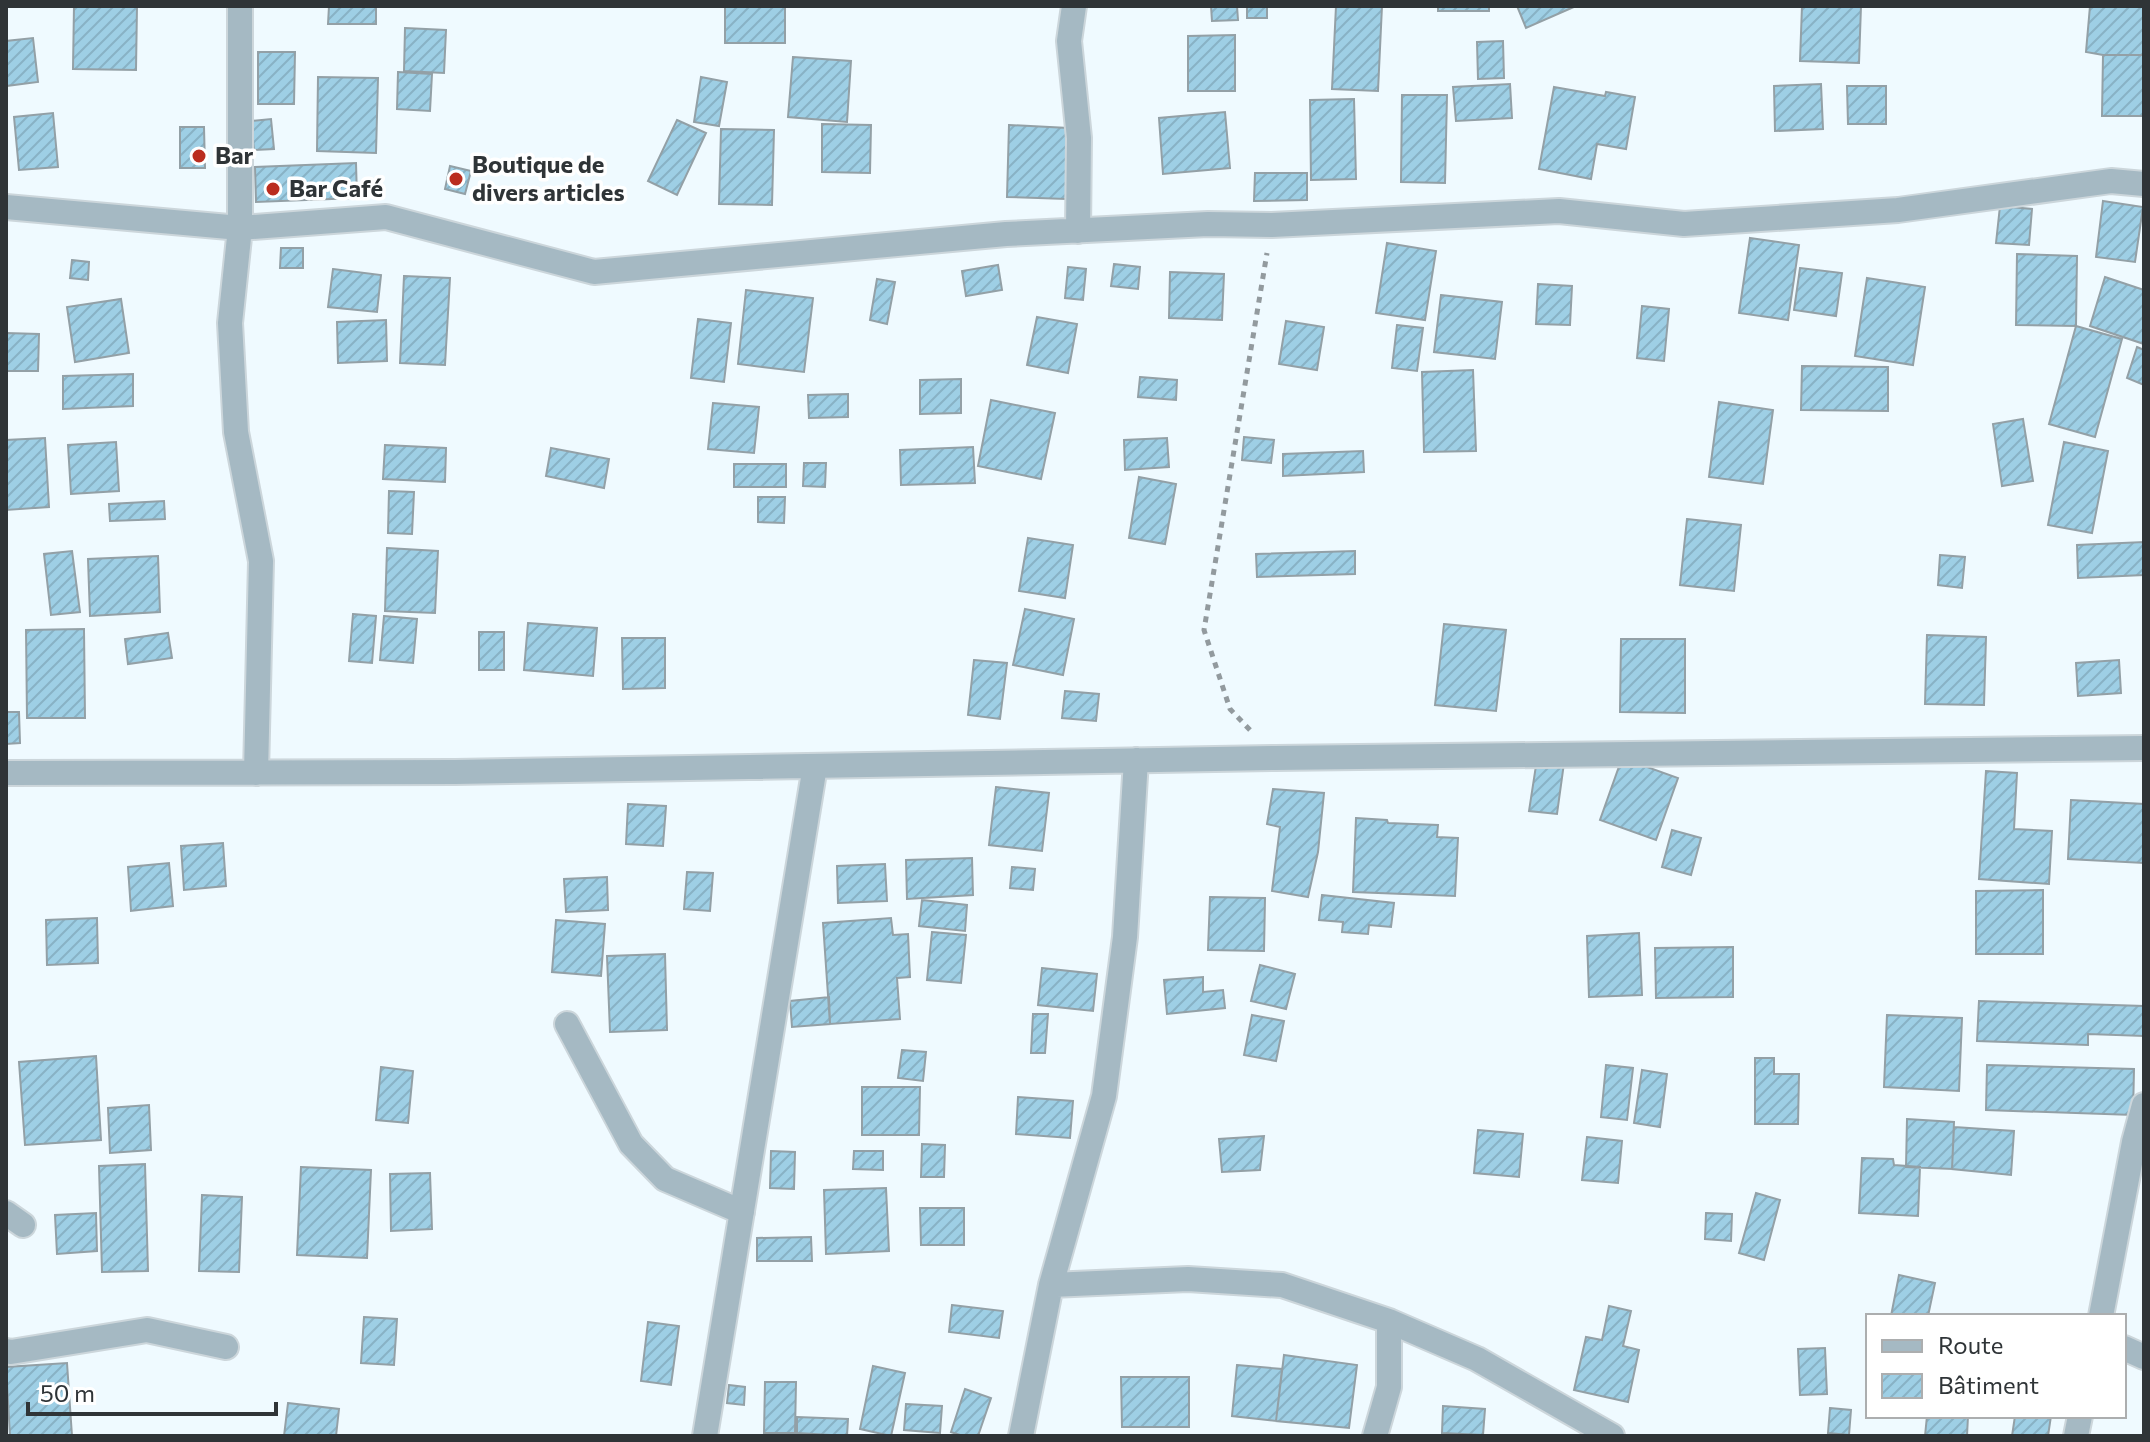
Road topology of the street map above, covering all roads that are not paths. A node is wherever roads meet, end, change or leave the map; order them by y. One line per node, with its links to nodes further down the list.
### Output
1 (240, 6): 5 (street)
2 (1074, 6): 6 (street)
3 (2144, 184): 6 (street)
4 (6, 207): 5 (street)
5 (240, 228): 6 (street); 11 (street)
6 (1078, 231)
7 (2144, 748): 8 (street)
8 (1136, 760): 9 (street); 15 (street)
9 (815, 766): 11 (street); 14 (street)
10 (6, 773): 11 (street)
11 (256, 773)
12 (567, 1024): 14 (street)
13 (2144, 1105): 16 (street)
14 (742, 1212): 20 (street)
15 (1051, 1285): 17 (street); 21 (street)
16 (2101, 1314)
17 (1389, 1321): 22 (street); 23 (street)
18 (226, 1347): 19 (street)
19 (6, 1351)
20 (705, 1436)
21 (1021, 1436)
22 (1375, 1436)
23 (1612, 1436)

